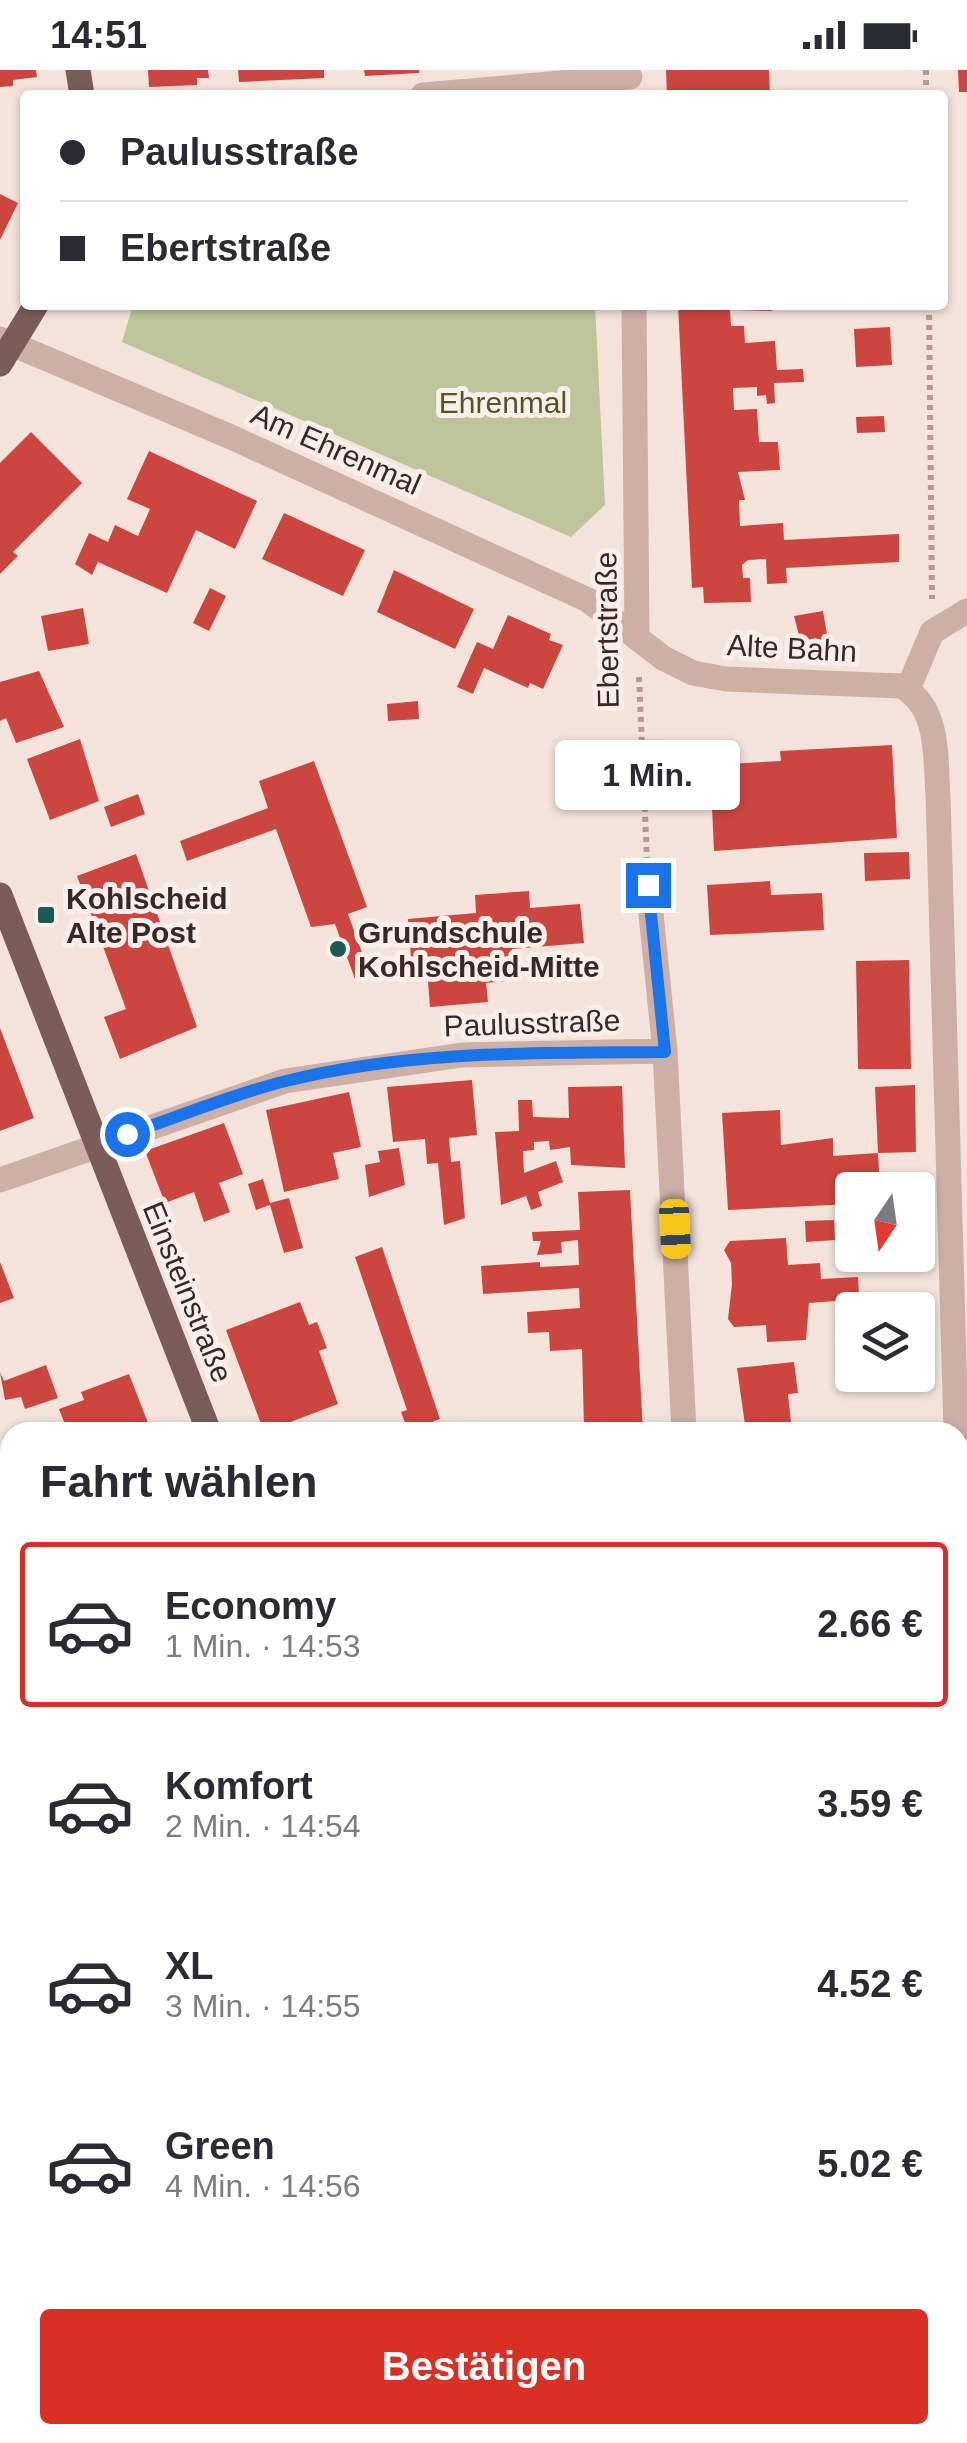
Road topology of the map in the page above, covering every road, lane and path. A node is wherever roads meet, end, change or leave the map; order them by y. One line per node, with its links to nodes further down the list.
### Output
1 (630, 81): 2 (street)
2 (497, 90)
3 (32, 310): 6 (main road)
4 (634, 310): 9 (street, Ebertstraße)
5 (929, 310): 8 (path)
6 (5, 349): 9 (street, Am Ehrenmal)
7 (967, 610): 8 (street)
8 (932, 632): 10 (street)
9 (637, 634): 10 (street, Alte Bahn); 11 (path, Ebertstraße)
10 (908, 689): 19 (street)
11 (648, 885): 14 (street)
12 (0, 895): 13 (main road, Einsteinstraße)
13 (9, 945): 15 (main road, Einsteinstraße)
14 (665, 1052): 15 (street, Paulusstraße); 18 (street)
15 (95, 1145): 16 (street, Paulusstraße); 17 (main road, Einsteinstraße)
16 (0, 1180)
17 (205, 1422)
18 (684, 1422)
19 (956, 1422)

